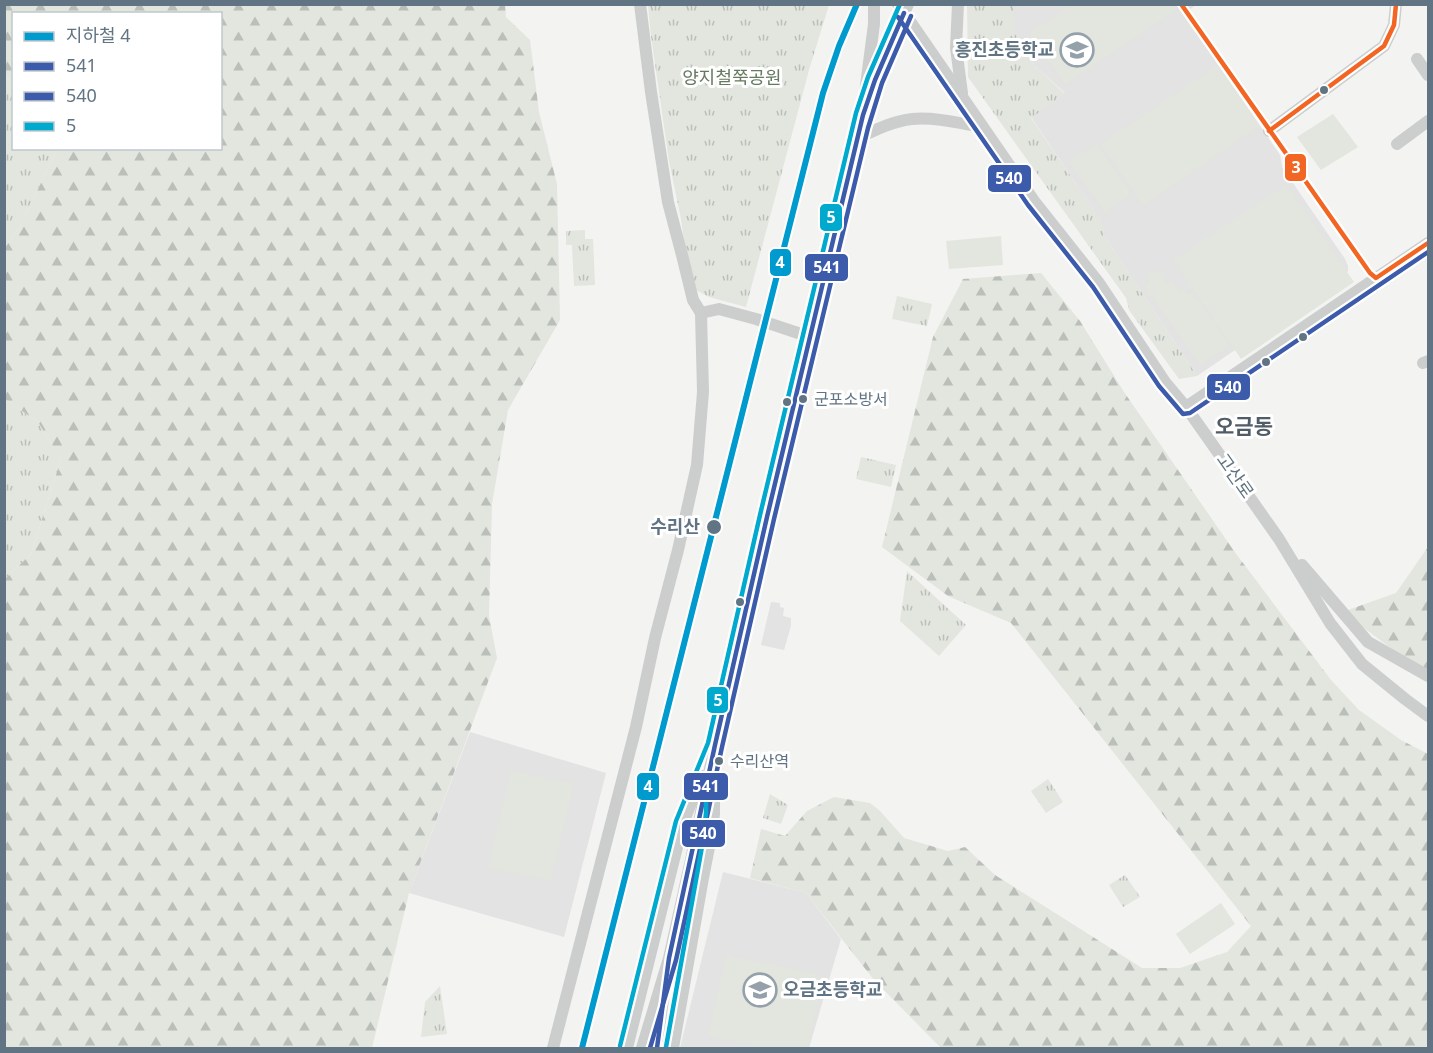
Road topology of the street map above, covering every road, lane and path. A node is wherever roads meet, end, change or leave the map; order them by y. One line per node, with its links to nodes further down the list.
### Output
1 (640, 4): 16 (street)
2 (874, 4): 9 (street)
3 (958, 4): 8 (street)
4 (1396, 4): 12 (street)
5 (903, 7): 8 (street, 고산로); 9 (street)
6 (1417, 59): 7 (street)
7 (1428, 75)
8 (963, 97): 11 (street, 고산로)
9 (863, 115): 13 (street)
10 (1428, 121): 14 (street)
11 (982, 127): 13 (street); 18 (street, 고산로)
12 (1269, 131)
13 (858, 138): 17 (street)
14 (1397, 144)
15 (1428, 243): 18 (street)
16 (700, 314): 17 (street); 24 (street)
17 (810, 337): 22 (street)
18 (1186, 407): 19 (street, 고산로)
19 (1279, 539): 20 (street, 고산로); 21 (street, 고산로)
20 (1428, 676)
21 (1428, 716)
22 (715, 745): 23 (street); 25 (street); 28 (street)
23 (669, 958): 26 (street); 27 (street)
24 (553, 1048)
25 (627, 1048)
26 (642, 1048)
27 (657, 1048)
28 (673, 1048)

